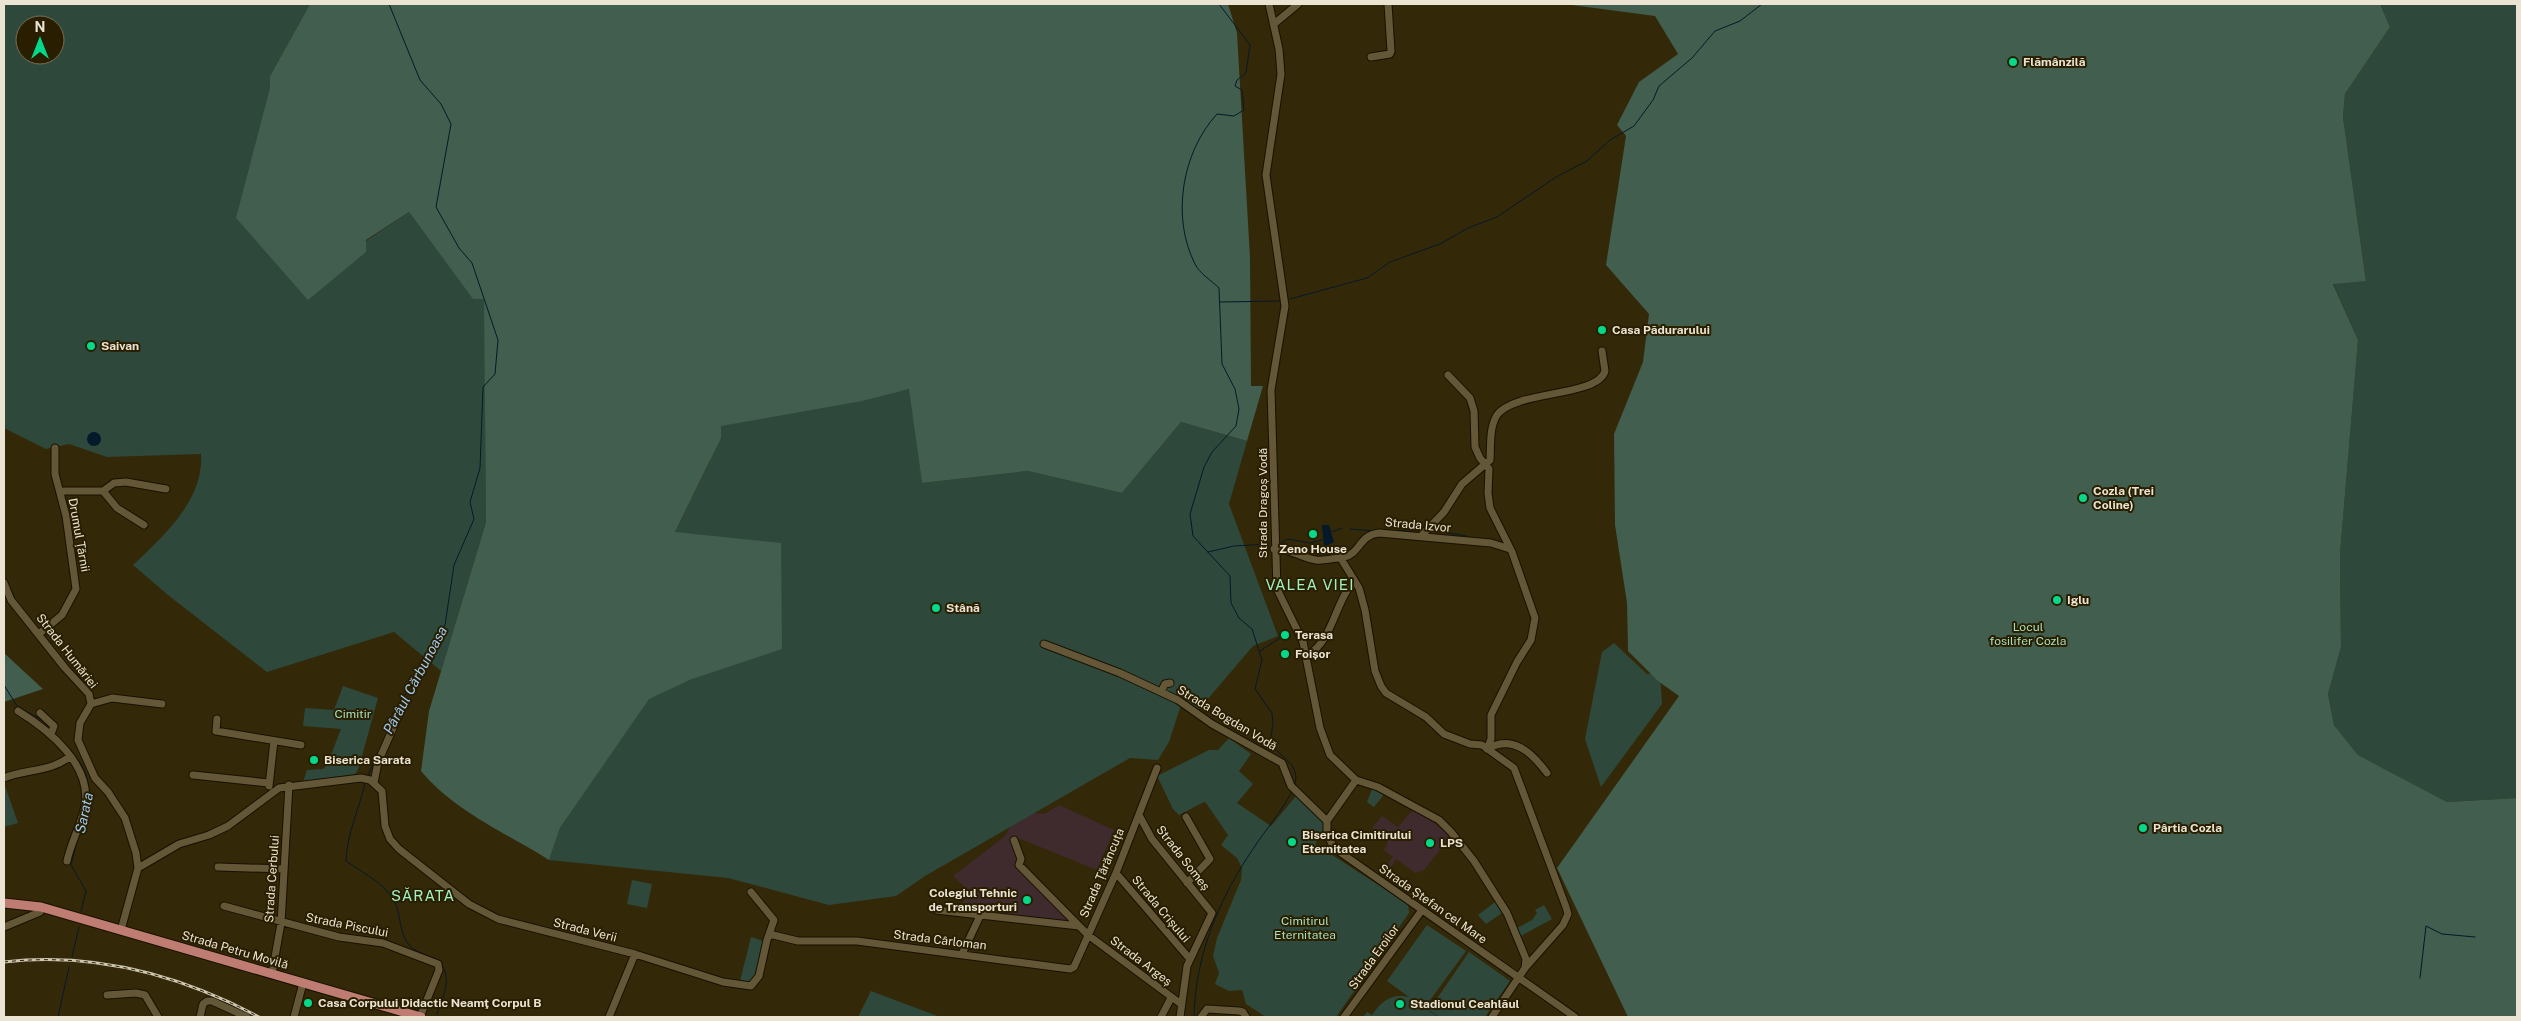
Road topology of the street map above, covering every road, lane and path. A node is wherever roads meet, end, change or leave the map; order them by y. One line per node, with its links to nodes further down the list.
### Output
1 (1269, 4): 4 (street, Strada Dragoș Vodă)
2 (1298, 4): 4 (street)
3 (1388, 4): 5 (street)
4 (1274, 24): 15 (street, Strada Dragoș Vodă)
5 (1372, 57)
6 (1602, 351): 9 (street)
7 (1448, 375): 9 (street)
8 (54, 448): 12 (street, Drumul Țărnii)
9 (1485, 464): 14 (street); 16 (street)
10 (166, 489): 11 (street)
11 (104, 491): 12 (street); 13 (street)
12 (60, 493): 20 (street, Drumul Țărnii)
13 (144, 525)
14 (1422, 536): 16 (street, Strada Izvor); 17 (street, Strada Izvor)
15 (1274, 549): 17 (street, Strada Izvor); 22 (street, Strada Dragoș Vodă)
16 (1510, 549): 36 (street)
17 (1340, 557): 36 (street)
18 (4, 583): 20 (street, Strada Humăriei)
19 (1348, 590): 22 (street)
20 (40, 633): 25 (street, Strada Humăriei)
21 (1044, 644): 24 (street, Strada Bogdan Vodă)
22 (1306, 656): 43 (street, Strada Dragoș Vodă)
23 (1170, 684): 24 (street)
24 (1162, 692): 51 (street, Strada Bogdan Vodă)
25 (89, 694): 26 (street); 27 (street, Strada Humăriei)
26 (112, 698): 27 (street); 28 (street)
27 (91, 704): 42 (street, Strada Humăriei)
28 (162, 704)
29 (401, 710): 45 (street)
30 (18, 711): 33 (street)
31 (40, 713): 33 (street)
32 (217, 719): 34 (street)
33 (52, 731): 37 (street)
34 (274, 741): 35 (street); 46 (street)
35 (300, 745)
36 (1487, 749): 39 (street); 75 (street)
37 (69, 757): 41 (street); 44 (street)
38 (1157, 768): 49 (street, Strada Țărăncuța)
39 (1547, 773)
40 (193, 775): 46 (street)
41 (6, 778)
42 (96, 778): 44 (street); 55 (street, Strada Humăriei)
43 (1356, 780): 51 (street); 75 (street, Strada Dragoș Vodă)
44 (85, 781): 53 (street)
45 (369, 781): 47 (street); 72 (street, Strada Verii)
46 (269, 783): 48 (street)
47 (289, 785): 48 (street); 56 (street, Strada Cerbului)
48 (270, 794): 55 (street)
49 (1139, 816): 57 (street, Strada Țărăncuța); 58 (street, Strada Someș)
50 (1186, 818): 58 (street)
51 (1327, 821): 64 (street, Strada Ștefan cel Mare)
52 (1014, 840): 67 (street, Strada Țărăncuța)
53 (67, 861)
54 (218, 867): 56 (street)
55 (138, 868): 69 (street, Strada Humăriei)
56 (284, 869): 66 (street, Strada Cerbului)
57 (1116, 873): 71 (street, Strada Țărăncuța); 74 (street, Strada Crișului)
58 (1187, 883): 74 (street, Strada Someș)
59 (751, 892): 70 (street, Strada Verii)
60 (4, 903): 62 (main road, Strada Petru Movilă)
61 (224, 906): 66 (street, Strada Piscului)
62 (41, 907): 68 (street); 69 (main road, Strada Petru Movilă)
63 (936, 910): 65 (street)
64 (1422, 910): 77 (street, Strada Ștefan cel Mare); 92 (street, Strada Eroilor)
65 (980, 916): 67 (street); 73 (street)
66 (281, 923): 76 (street, Strada Cerbului); 86 (street, Strada Piscului)
67 (1079, 926): 71 (street, Strada Țărăncuța)
68 (4, 927)
69 (121, 930): 76 (main road, Strada Petru Movilă)
70 (769, 934): 72 (street, Strada Verii); 73 (street, Strada Cârloman)
71 (1088, 935): 73 (street, Strada Cârloman); 80 (street, Strada Argeș)
72 (635, 954): 87 (street)
73 (962, 954)
74 (1190, 958): 81 (street)
75 (1525, 968): 77 (street)
76 (272, 974): 78 (main road, Strada Petru Movilă)
77 (1519, 978): 93 (street); 94 (street, Strada Ștefan cel Mare)
78 (304, 983): 85 (street); 86 (main road, Strada Petru Movilă)
79 (107, 995): 82 (street)
80 (1171, 998): 81 (street, Strada Argeș); 88 (street)
81 (1181, 1004): 89 (street)
82 (158, 1017)
83 (200, 1017): 84 (street)
84 (247, 1017)
85 (294, 1017)
86 (421, 1017)
87 (609, 1017)
88 (1161, 1017)
89 (1180, 1017)
90 (1201, 1017): 91 (street)
91 (1246, 1017)
92 (1344, 1017)
93 (1492, 1017)
94 (1575, 1017)

